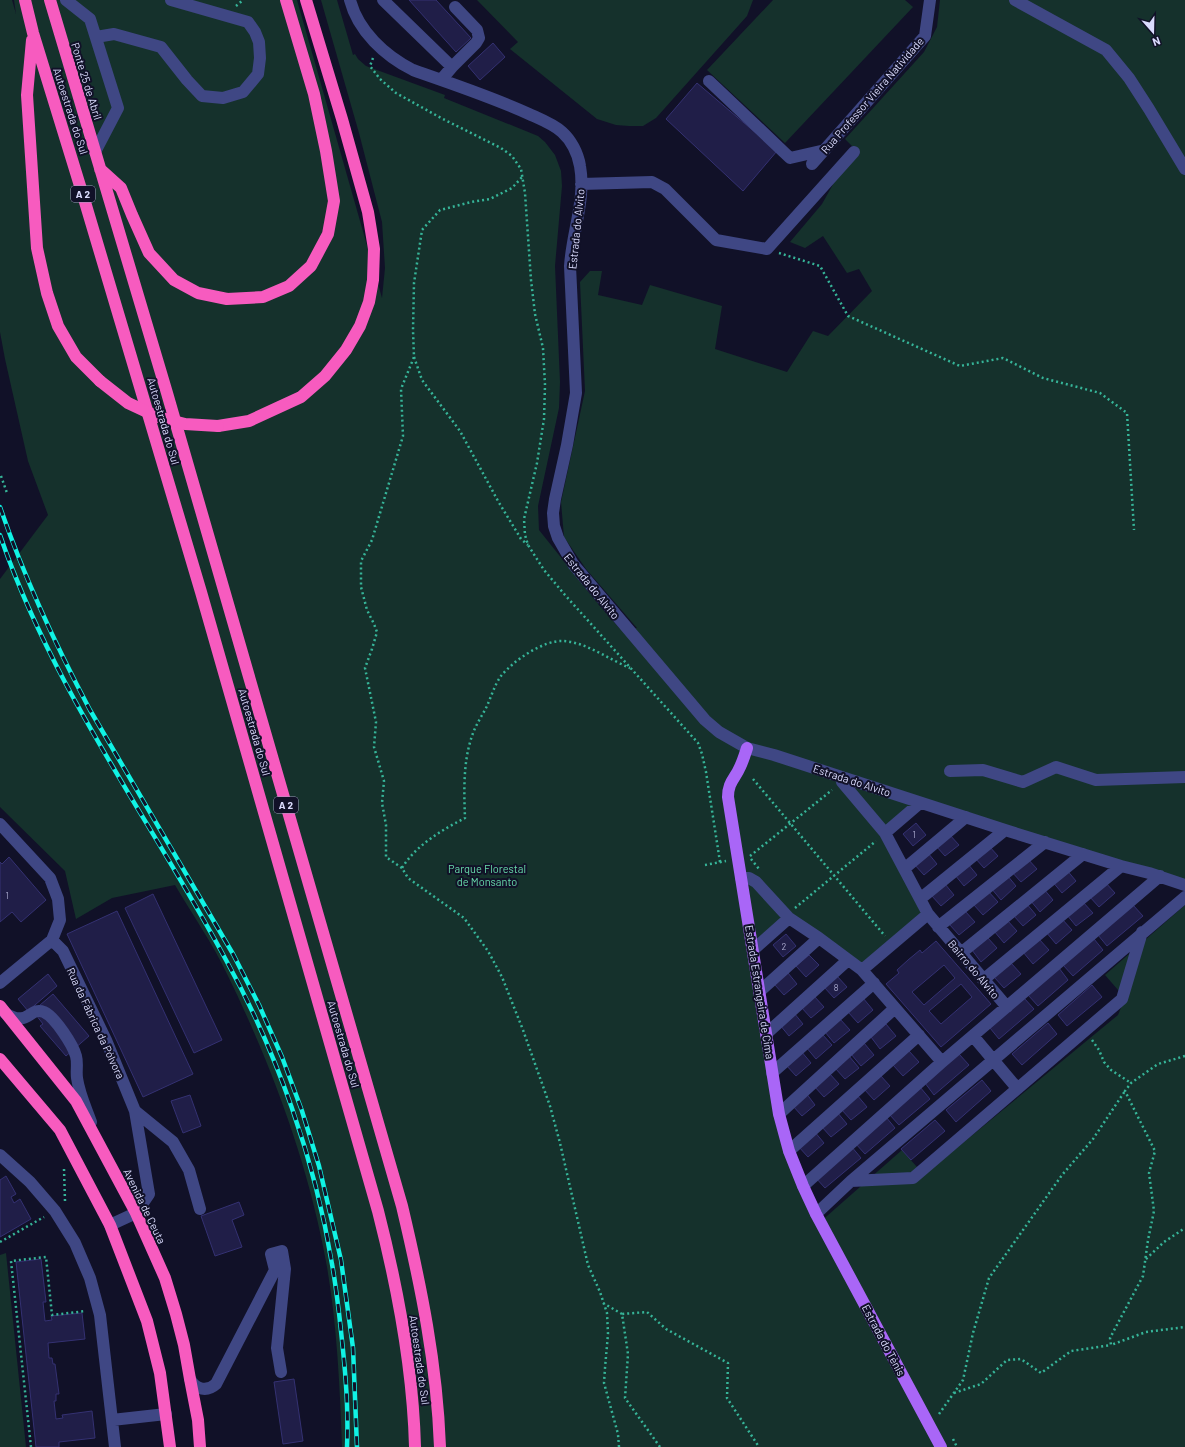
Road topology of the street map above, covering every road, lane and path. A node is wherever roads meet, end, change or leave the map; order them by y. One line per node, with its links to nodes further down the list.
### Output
1 (25, 0): 12 (highway, A 2)
2 (50, 0): 18 (highway, Ponte 25 de Abril / A 2)
3 (66, 0): 13 (street)
4 (172, 0): 13 (street)
5 (286, 0): 21 (highway)
6 (306, 0): 12 (highway, bridge)
7 (350, 0): 15 (street, Estrada do Alvito)
8 (383, 0): 14 (street)
9 (930, 0): 17 (street, Rua Professor Vieira Natividade)
10 (1015, 0): 22 (street)
11 (454, 7): 14 (street)
12 (32, 33): 120 (highway, Autoestrada do Sul / A 2)
13 (96, 37): 18 (street)
14 (452, 67): 15 (street)
15 (442, 80): 24 (street, Estrada do Alvito)
16 (709, 81): 17 (street)
17 (825, 150): 20 (street, Rua Professor Vieira Natividade)
18 (95, 152): 21 (highway, Ponte 25 de Abril / A 2)
19 (854, 152): 25 (street)
20 (812, 164)
21 (100, 169): 121 (highway, Autoestrada do Sul / A 2)
22 (1185, 169)
23 (523, 175): 26 (path)
24 (581, 184): 25 (street); 32 (street, Estrada do Alvito)
25 (767, 249): 29 (path)
26 (414, 357): 30 (path); 49 (path)
27 (1, 476): 28 (path)
28 (7, 493)
29 (1134, 530)
30 (528, 545)
31 (630, 668): 49 (path)
32 (747, 748): 36 (street, Estrada do Alvito); 53 (main road, Estrada Estrangeira de Cima)
33 (950, 770): 34 (street)
34 (1185, 777)
35 (753, 779): 40 (path)
36 (842, 780): 37 (street, Estrada do Alvito); 40 (path); 42 (street, Bairro do Alvito)
37 (920, 803): 38 (street, Estrada do Alvito); 42 (street)
38 (966, 818): 41 (street, Estrada do Alvito); 50 (street)
39 (0, 824): 62 (street)
40 (790, 824): 45 (path); 51 (path)
41 (1005, 830): 43 (street, Estrada do Alvito); 56 (street)
42 (885, 833): 50 (street, Bairro do Alvito); 51 (path)
43 (1045, 842): 44 (street, Estrada do Alvito); 59 (street)
44 (1083, 854): 48 (street, Estrada do Alvito); 65 (street)
45 (749, 856)
46 (720, 862): 47 (path)
47 (705, 865)
48 (1121, 866): 52 (street, Estrada do Alvito); 68 (street)
49 (402, 868): 105 (path)
50 (904, 869): 56 (street, Bairro do Alvito)
51 (834, 876): 57 (path); 63 (path)
52 (1160, 876): 54 (street, Estrada do Alvito); 72 (street)
53 (741, 878): 57 (street); 64 (main road, Estrada Estrangeira de Cima)
54 (1185, 885)
55 (1185, 897): 60 (street)
56 (920, 899): 58 (street, Bairro do Alvito)
57 (791, 914): 61 (street); 64 (street)
58 (928, 914): 59 (street, Bairro do Alvito); 63 (street)
59 (938, 927): 65 (street, Bairro do Alvito)
60 (1142, 932): 75 (street); 81 (street)
61 (818, 938): 66 (street); 71 (street)
62 (52, 940): 69 (street); 87 (street, Rua da Fábrica da Pólvora)
63 (892, 945): 67 (street)
64 (753, 950): 71 (main road, Estrada Estrangeira de Cima)
65 (961, 953): 68 (street, Bairro do Alvito)
66 (848, 960): 67 (street); 76 (street)
67 (862, 970): 70 (street)
68 (984, 980): 72 (street, Bairro do Alvito)
69 (0, 983)
70 (874, 983): 73 (street); 83 (street)
71 (760, 991): 76 (main road, Estrada Estrangeira de Cima)
72 (1007, 1007): 78 (street, Bairro do Alvito)
73 (895, 1008): 77 (street); 88 (street)
74 (2, 1010): 89 (highway, Avenida de Ceuta); 89 (street)
75 (1084, 1032): 84 (path); 85 (street)
76 (766, 1034): 83 (main road, Estrada Estrangeira de Cima)
77 (919, 1035): 82 (street); 90 (street)
78 (973, 1036): 81 (street); 82 (street, Bairro do Alvito)
79 (1185, 1056): 84 (path)
80 (0, 1059): 100 (highway)
81 (993, 1060): 85 (street); 93 (street)
82 (942, 1062): 94 (street, Bairro do Alvito)
83 (772, 1073): 88 (main road, Estrada Estrangeira de Cima)
84 (1131, 1083): 86 (path)
85 (1017, 1088): 93 (street)
86 (1125, 1091): 104 (path); 112 (path)
87 (135, 1111): 96 (street); 97 (street, Rua da Fábrica da Pólvora)
88 (779, 1114): 90 (main road, Estrada Estrangeira de Cima)
89 (95, 1136): 97 (highway, Avenida de Ceuta)
90 (789, 1150): 94 (main road, Estrada Estrangeira de Cima)
91 (0, 1155): 115 (street)
92 (64, 1169): 95 (path)
93 (851, 1181): 98 (street)
94 (803, 1186): 98 (main road, Estrada Estrangeira de Cima)
95 (65, 1201)
96 (200, 1209)
97 (136, 1214): 100 (street); 111 (highway, Avenida de Ceuta)
98 (816, 1214): 102 (main road, Estrada Estrangeira de Cima)
99 (45, 1215): 103 (path)
100 (110, 1225): 113 (highway)
101 (1185, 1228): 104 (path)
102 (825, 1232): 125 (main road, Estrada do Ténis)
103 (0, 1242)
104 (1145, 1259): 109 (path)
105 (603, 1304): 107 (path); 122 (path)
106 (89, 1311): 116 (path)
107 (622, 1314): 123 (path); 124 (path)
108 (1185, 1327): 109 (path)
109 (1112, 1345): 112 (path)
110 (281, 1372): 111 (street)
111 (190, 1379): 119 (highway, Avenida de Ceuta)
112 (954, 1393): 114 (path)
113 (166, 1414): 115 (street); 118 (highway)
114 (939, 1414)
115 (112, 1420): 117 (street)
116 (30, 1447)
117 (115, 1447)
118 (170, 1447)
119 (200, 1447)
120 (416, 1447)
121 (440, 1447)
122 (619, 1447)
123 (660, 1447)
124 (759, 1447)
125 (941, 1447)

